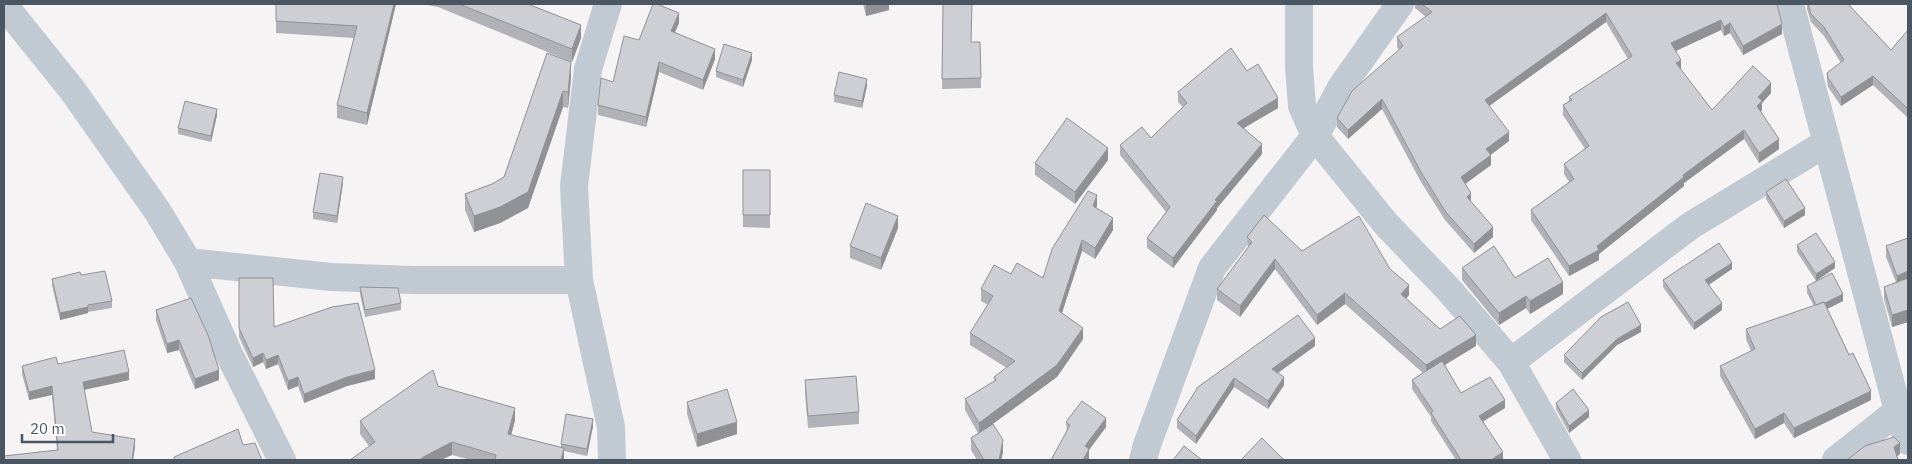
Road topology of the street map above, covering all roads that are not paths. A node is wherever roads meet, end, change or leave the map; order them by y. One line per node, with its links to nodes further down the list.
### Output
1 (608, 4): 9 (street)
2 (1299, 4): 6 (street)
3 (1400, 4): 6 (street)
4 (1790, 4): 7 (street)
5 (4, 6): 8 (street)
6 (1315, 136): 10 (street); 15 (street)
7 (1826, 143): 10 (street); 11 (street)
8 (188, 262): 9 (street); 13 (street)
9 (579, 280): 14 (street)
10 (1511, 362): 16 (street)
11 (1903, 407): 12 (street); 17 (street)
12 (1908, 440)
13 (282, 460)
14 (612, 460)
15 (1143, 460)
16 (1567, 460)
17 (1836, 460)

